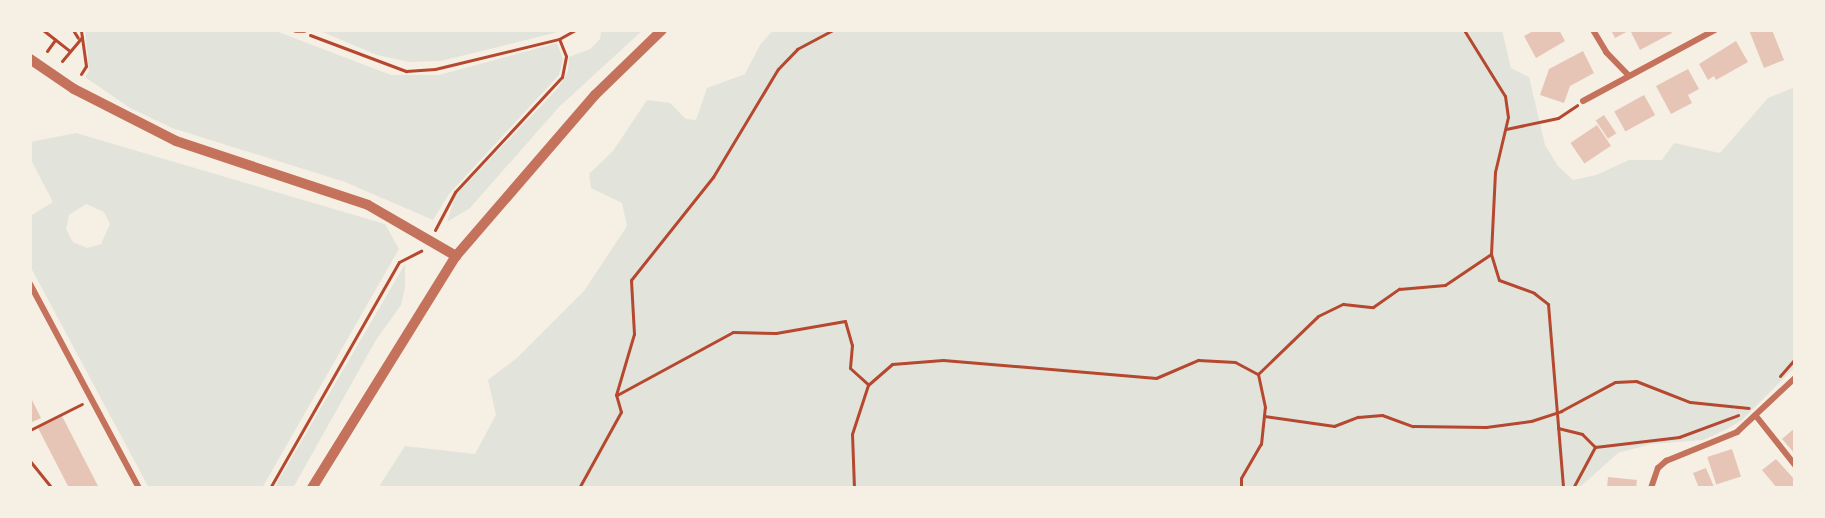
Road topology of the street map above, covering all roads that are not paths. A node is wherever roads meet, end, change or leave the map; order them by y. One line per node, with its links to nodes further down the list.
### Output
1 (662, 30): 7 (street)
2 (1593, 30): 5 (street)
3 (1715, 30): 5 (street)
4 (30, 59): 7 (street)
5 (1628, 75): 6 (street)
6 (1583, 101)
7 (456, 256): 13 (street)
8 (30, 284): 12 (street)
9 (1795, 378): 10 (street)
10 (1756, 416): 11 (street); 14 (street)
11 (1795, 465)
12 (139, 488)
13 (312, 488)
14 (1651, 488)

